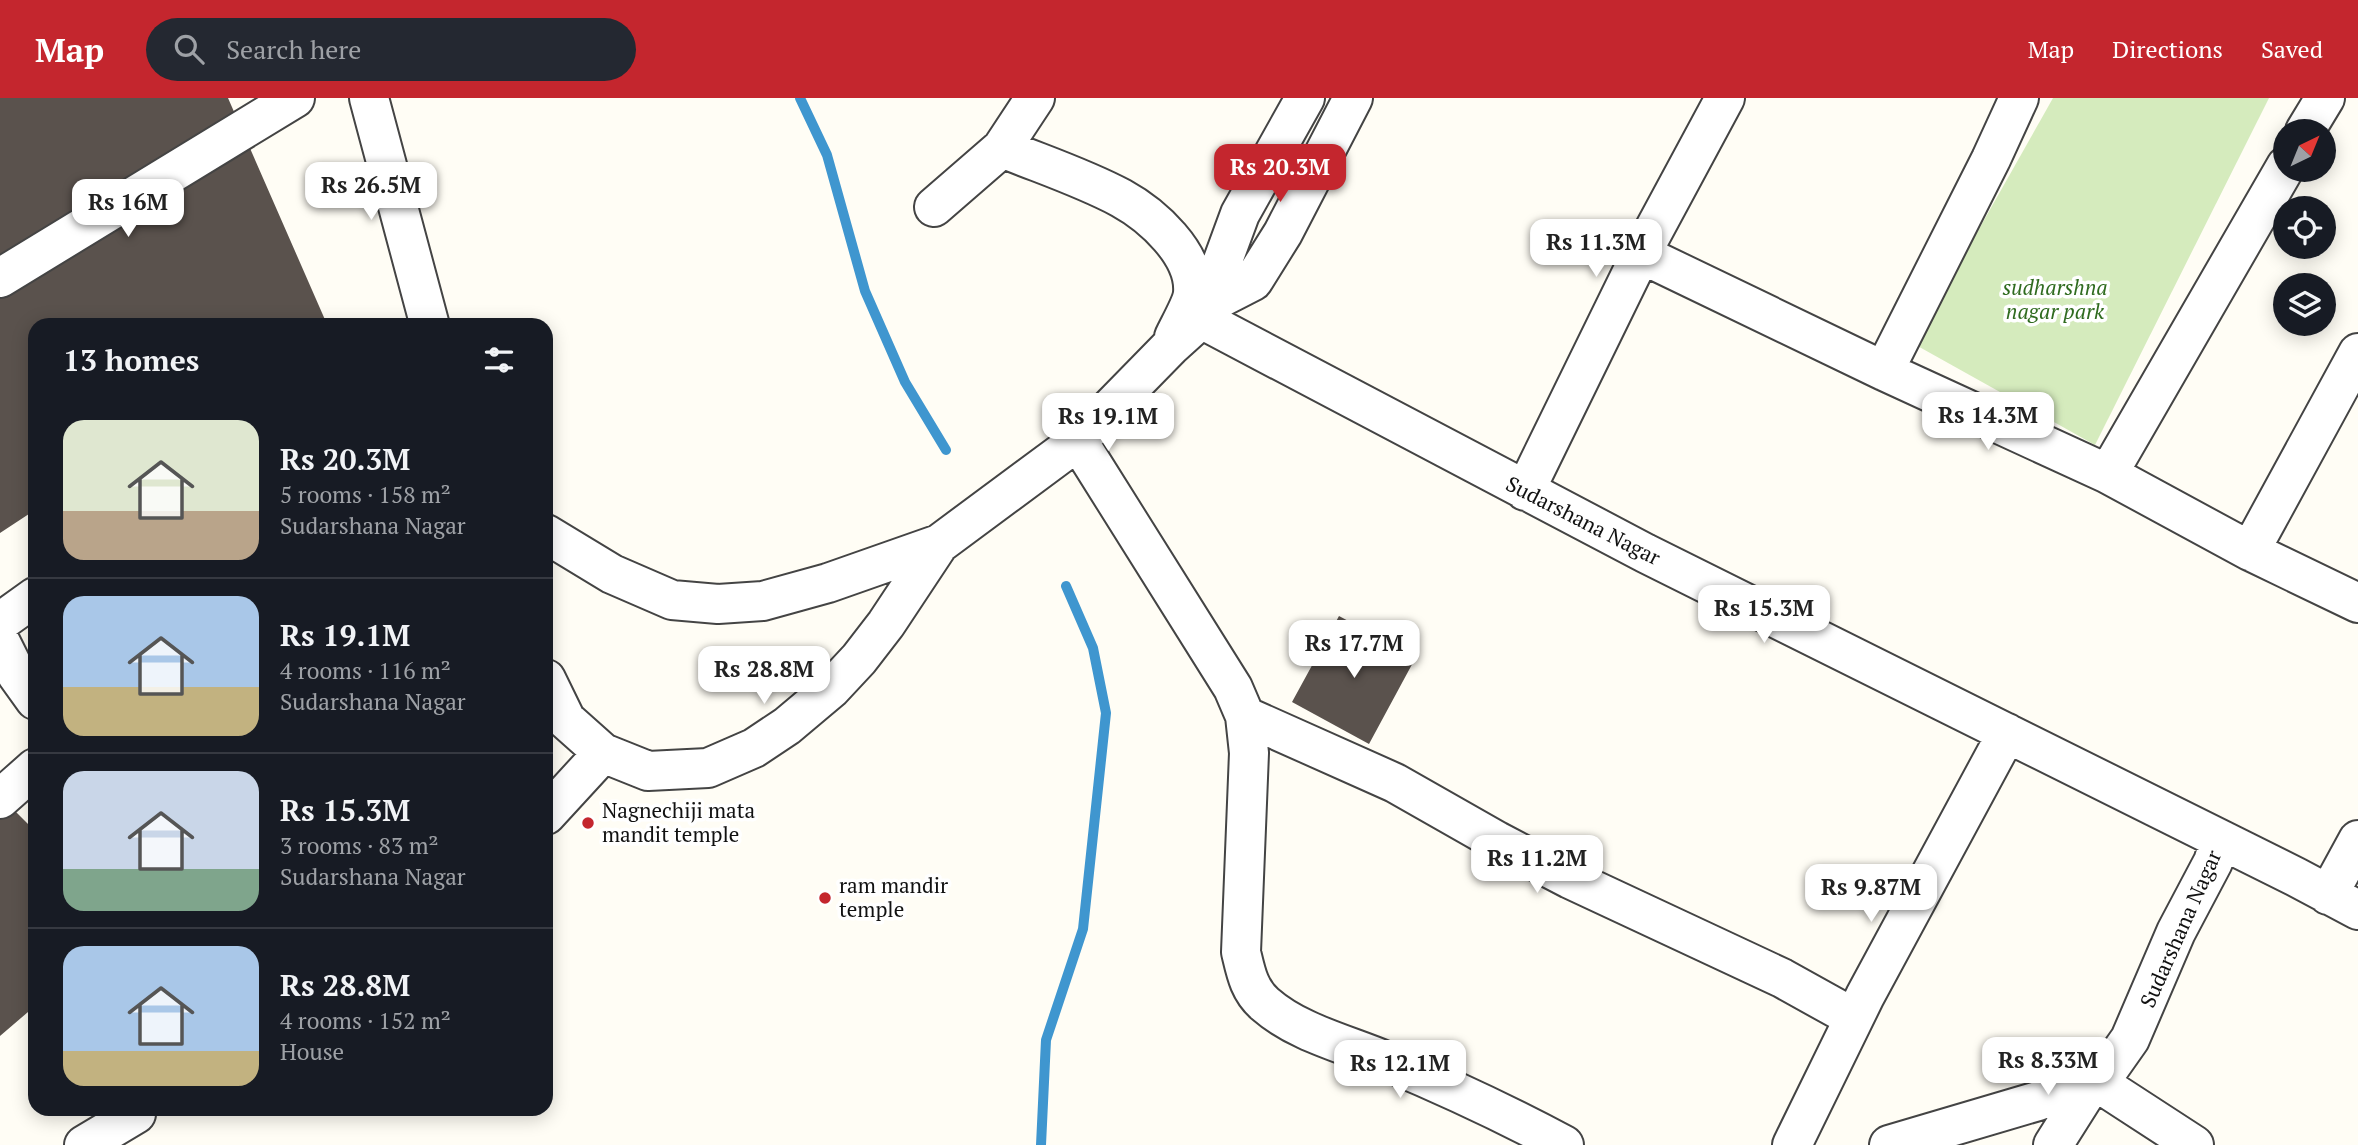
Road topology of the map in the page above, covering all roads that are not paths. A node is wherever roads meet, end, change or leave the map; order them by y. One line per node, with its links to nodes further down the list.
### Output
1 (295, 98): 14 (street)
2 (369, 98): 16 (street)
3 (1035, 98): 10 (street)
4 (1306, 98): 15 (street)
5 (1353, 98): 15 (street)
6 (1725, 98): 13 (street)
7 (2019, 98): 19 (street)
8 (2325, 98): 9 (street)
9 (2312, 119)
10 (1002, 148): 12 (street); 17 (street)
11 (2277, 182): 21 (street)
12 (934, 207)
13 (1641, 254): 19 (street); 22 (street)
14 (0, 278)
15 (1210, 309): 17 (street); 22 (street, Sudarshana Nagar)
16 (427, 318)
17 (1170, 347): 20 (street)
18 (2358, 353): 25 (street)
19 (1884, 371): 21 (street)
20 (1078, 441): 24 (street); 32 (street)
21 (2108, 474): 25 (street)
22 (1525, 491): 33 (street, Sudarshana Nagar)
23 (553, 538): 24 (street)
24 (939, 544): 34 (street)
25 (2250, 551): 27 (street)
26 (28, 602): 28 (street)
27 (2358, 603)
28 (0, 622)
29 (0, 641): 30 (street)
30 (28, 690)
31 (553, 693): 34 (street)
32 (1245, 716): 41 (street); 45 (street)
33 (2007, 733): 38 (street, Sudarshana Nagar); 41 (street)
34 (603, 753): 37 (street)
35 (28, 774): 36 (street)
36 (0, 799)
37 (553, 807)
38 (2220, 840): 40 (street, Sudarshana Nagar); 42 (street, Sudarshana Nagar)
39 (2358, 840): 40 (street)
40 (2343, 902)
41 (1854, 1018): 49 (street)
42 (2094, 1080): 50 (street, Sudarshana Nagar); 51 (street); 52 (street)
43 (132, 1116): 46 (street)
44 (135, 1116): 47 (street)
45 (1518, 1135): 48 (street)
46 (84, 1145)
47 (110, 1145)
48 (1564, 1145)
49 (1792, 1145)
50 (1892, 1145)
51 (2053, 1145)
52 (2194, 1145)

